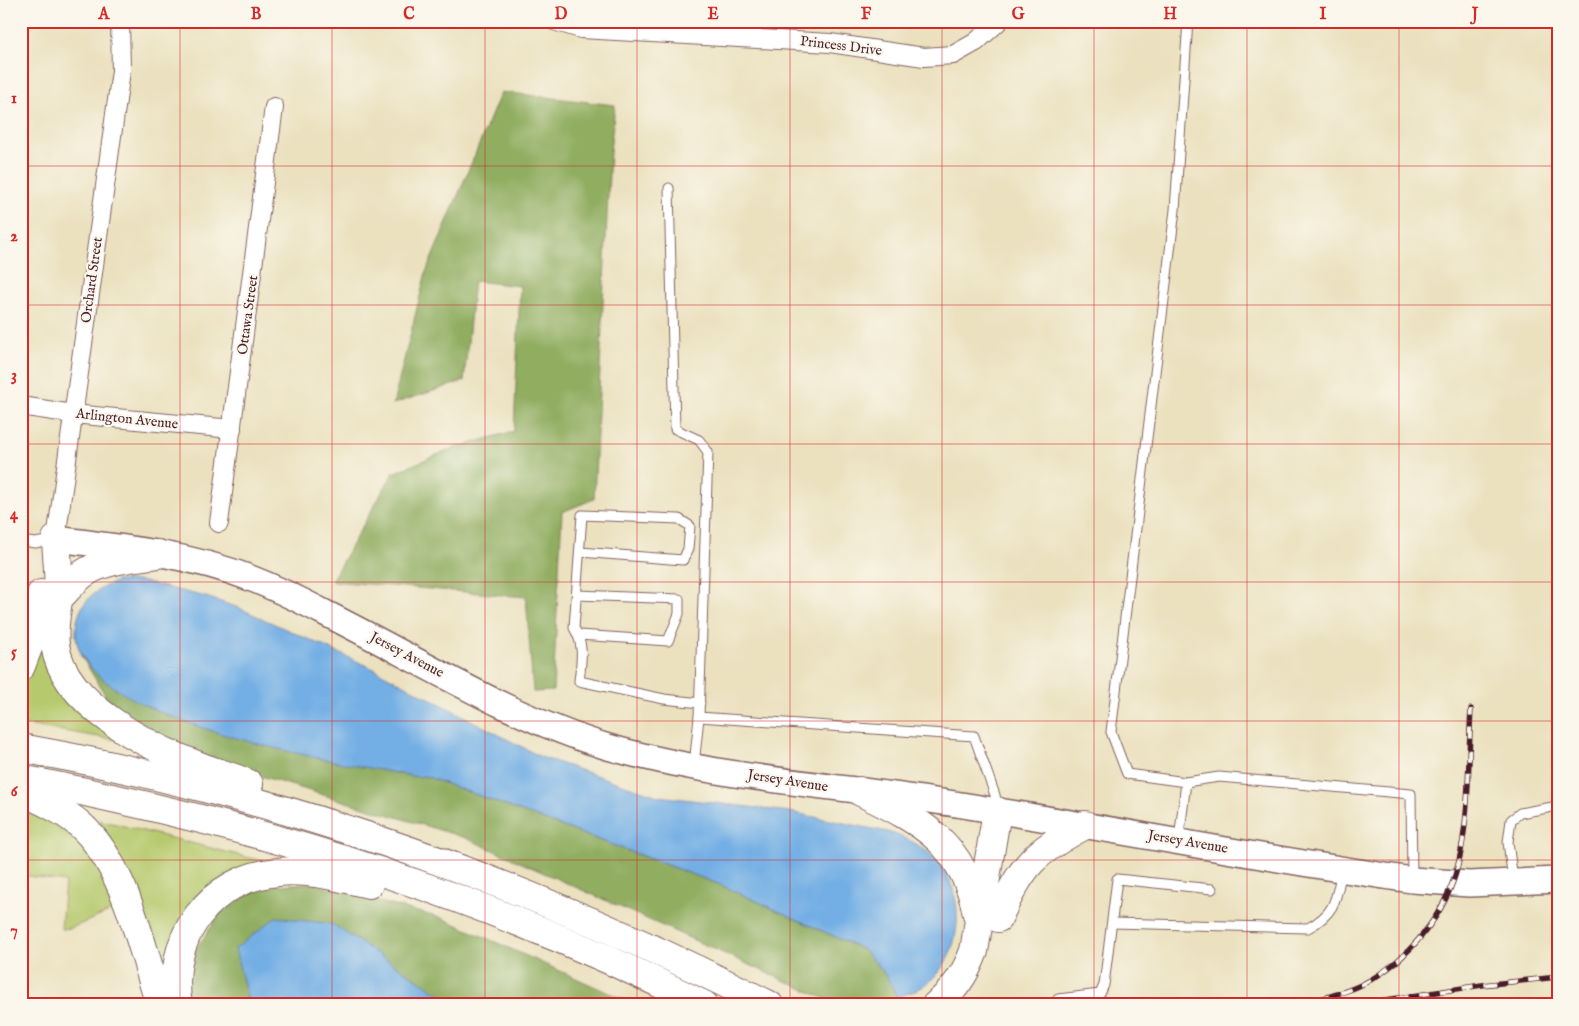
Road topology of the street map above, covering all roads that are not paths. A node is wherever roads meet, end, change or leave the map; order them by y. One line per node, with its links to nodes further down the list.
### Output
1 (120, 21): 8 (street, Orchard Street)
2 (554, 21): 3 (street, Princess Drive)
3 (999, 21)
4 (1188, 21): 24 (lane)
5 (274, 107): 9 (street, Ottawa Street)
6 (669, 188): 19 (lane)
7 (21, 406): 8 (street, Arlington Avenue)
8 (73, 414): 9 (street, Arlington Avenue); 11 (street, Orchard Street)
9 (232, 429): 10 (street, Ottawa Street)
10 (219, 522)
11 (56, 539): 12 (lane); 14 (main road, Jersey Avenue); 16 (highway)
12 (21, 541)
13 (580, 552): 13 (lane); 15 (lane)
14 (158, 554): 16 (highway); 22 (main road, Jersey Avenue)
15 (577, 595): 17 (lane); 17 (lane)
16 (42, 608): 18 (highway); 30 (highway)
17 (579, 635): 19 (lane)
18 (21, 666)
19 (700, 703): 20 (lane)
20 (699, 717): 22 (lane); 28 (lane)
21 (21, 748): 30 (highway)
22 (694, 766): 26 (main road, Jersey Avenue)
23 (21, 779): 37 (highway)
24 (1186, 782): 31 (lane); 33 (lane)
25 (21, 791): 43 (highway)
26 (860, 791): 28 (main road, Jersey Avenue); 38 (highway)
27 (1558, 806): 35 (lane)
28 (1004, 812): 29 (main road, Jersey Avenue); 38 (highway)
29 (1085, 825): 31 (main road, Jersey Avenue); 38 (highway)
30 (353, 830): 41 (highway)
31 (1179, 840): 32 (main road, Jersey Avenue)
32 (1342, 870): 33 (main road, Jersey Avenue); 39 (lane)
33 (1412, 880): 35 (main road, Jersey Avenue)
34 (1558, 880): 35 (main road, Jersey Avenue)
35 (1514, 883)
36 (1212, 889): 39 (lane)
37 (486, 910): 42 (highway); 44 (highway)
38 (989, 922): 45 (highway); 46 (highway)
39 (1112, 922): 40 (lane)
40 (1058, 999)
41 (759, 1000)
42 (696, 1001)
43 (160, 1005)
44 (178, 1005)
45 (936, 1005)
46 (961, 1005)

